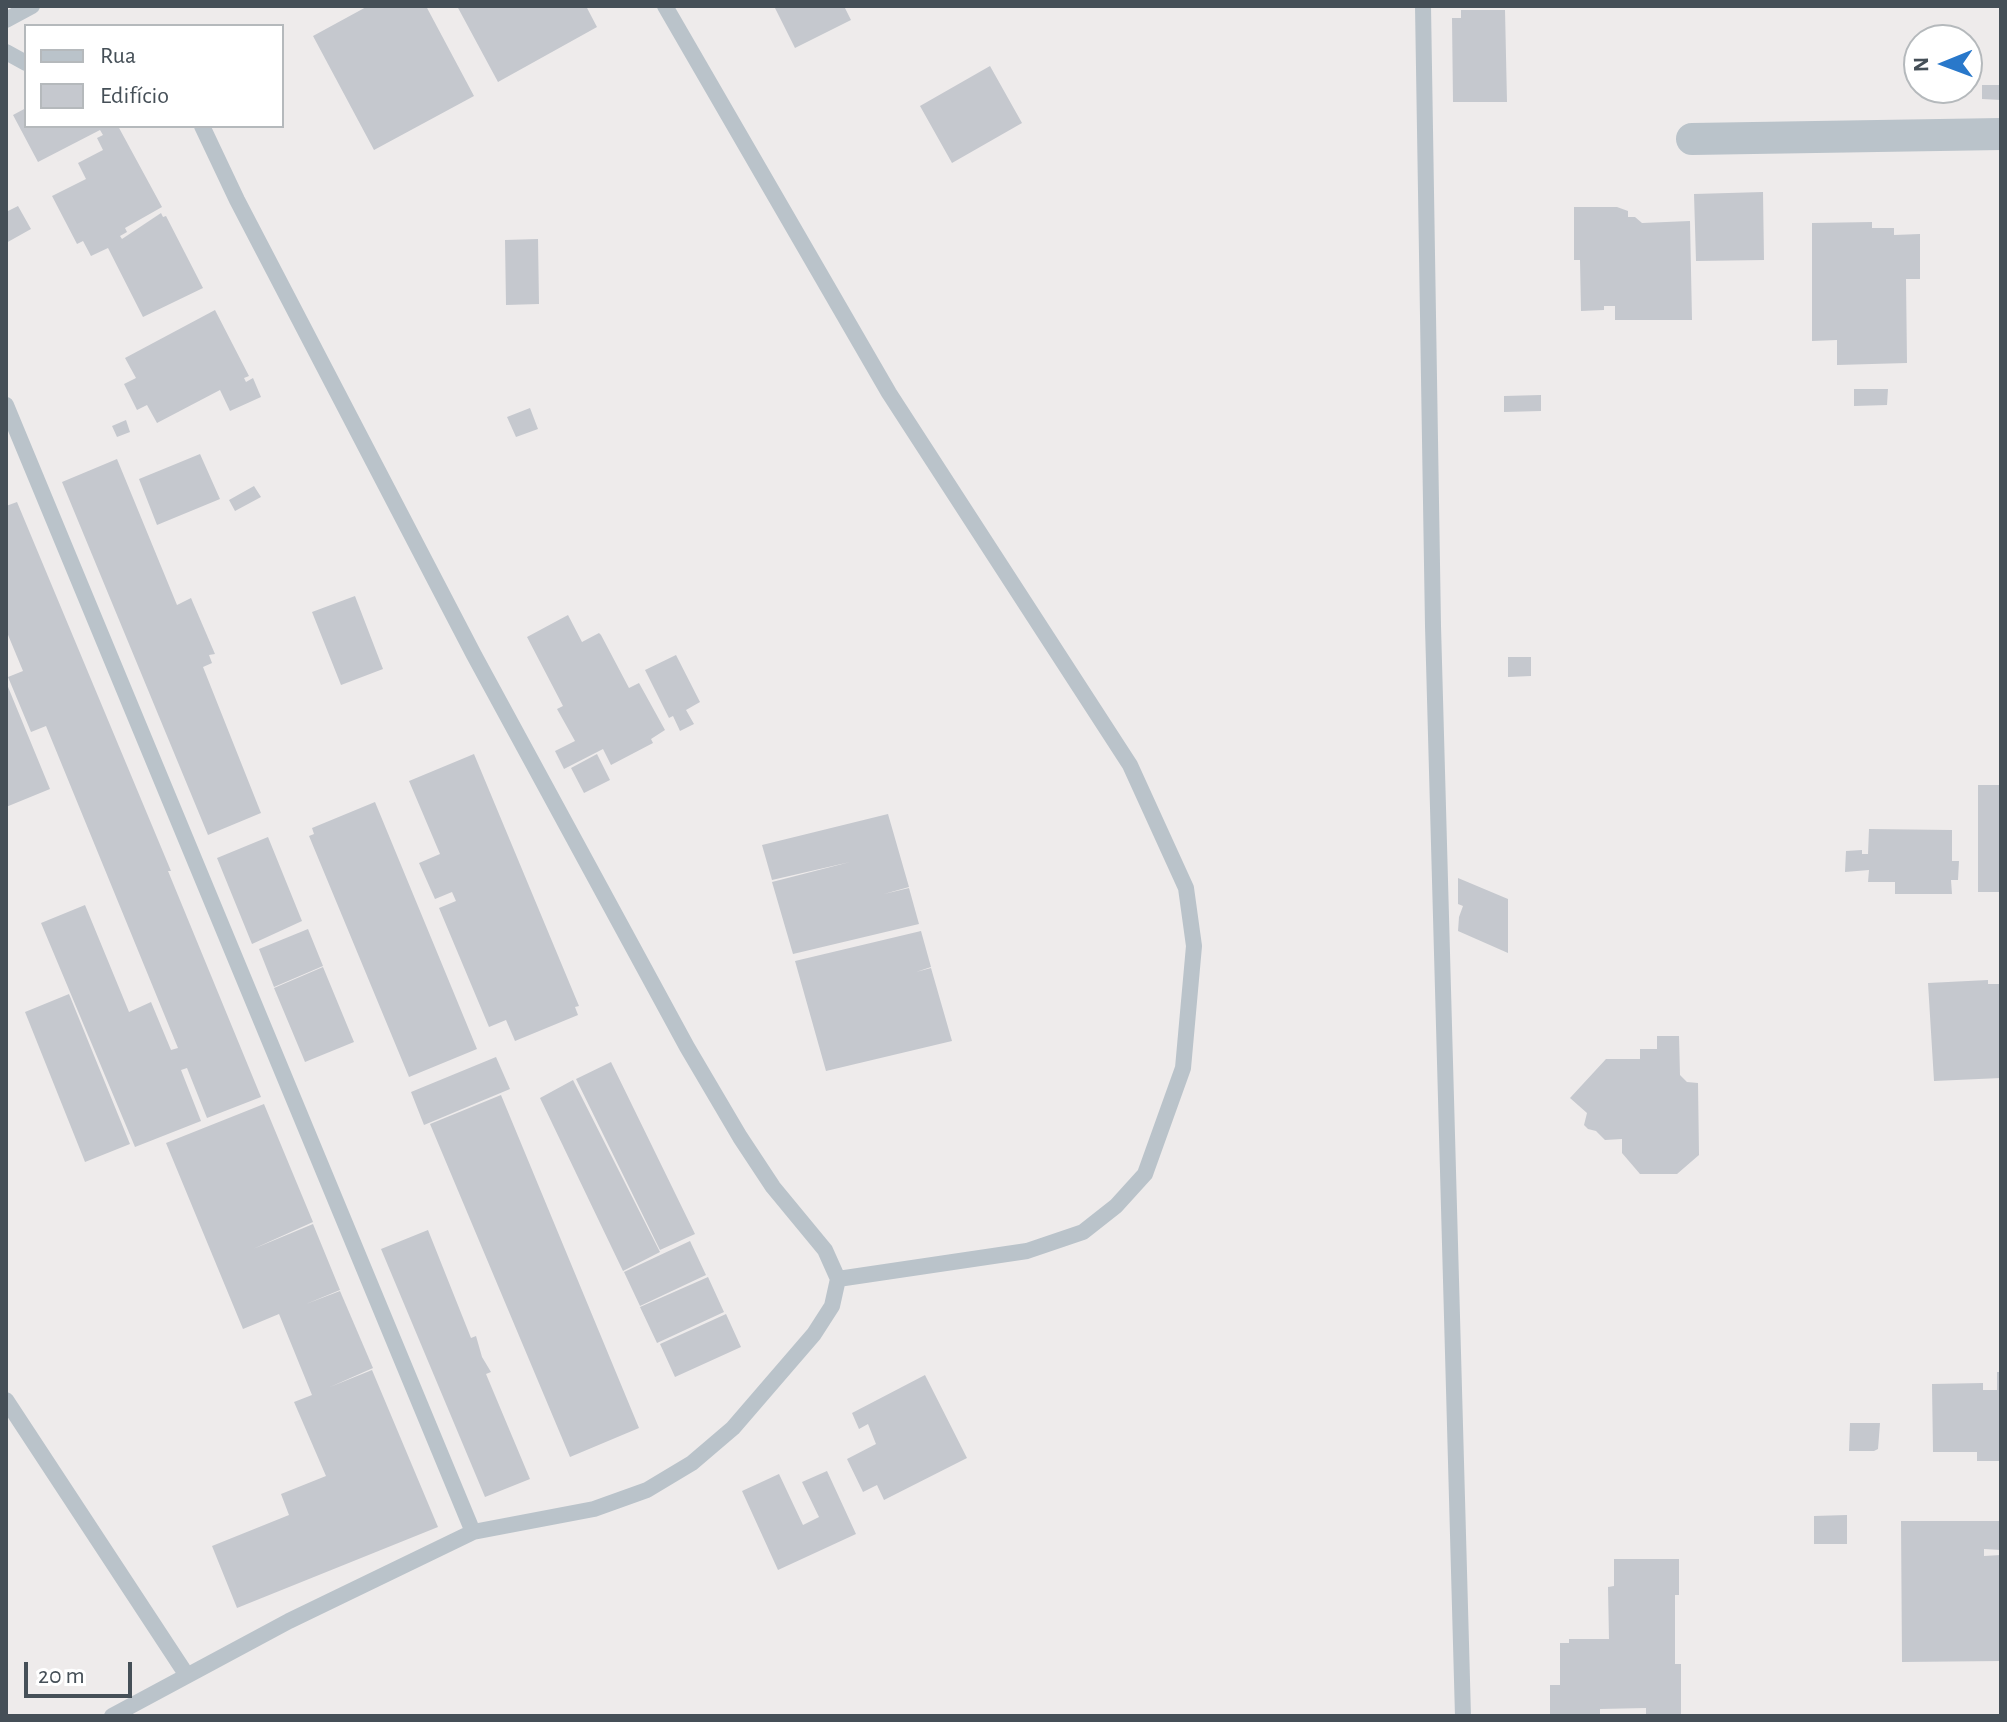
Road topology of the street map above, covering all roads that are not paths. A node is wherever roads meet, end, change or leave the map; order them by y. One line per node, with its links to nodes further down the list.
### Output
1 (32, 6): 4 (lane)
2 (665, 6): 11 (lane)
3 (1423, 6): 16 (lane)
4 (6, 20)
5 (6, 52): 6 (lane)
6 (24, 62)
7 (203, 128): 11 (lane)
8 (2001, 134): 9 (street)
9 (1692, 139)
10 (6, 405): 13 (lane)
11 (838, 1279): 13 (lane)
12 (6, 1400): 14 (lane)
13 (473, 1532): 14 (lane)
14 (186, 1674): 15 (lane)
15 (112, 1716)
16 (1463, 1716)

